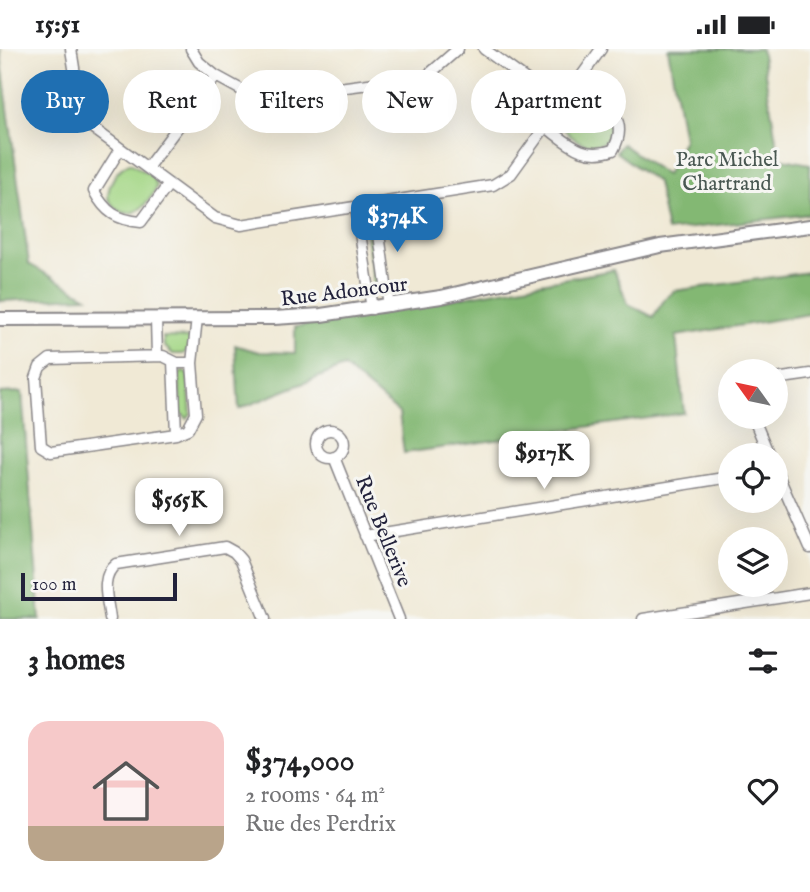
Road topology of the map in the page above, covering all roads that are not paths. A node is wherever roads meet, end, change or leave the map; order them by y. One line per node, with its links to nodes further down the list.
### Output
1 (71, 49): 14 (street)
2 (191, 49): 6 (street)
3 (458, 49): 9 (street)
4 (484, 49): 7 (street)
5 (601, 49): 8 (street)
6 (209, 70)
7 (513, 70)
8 (587, 70)
9 (221, 79)
10 (174, 133): 15 (street)
11 (542, 133): 17 (street)
12 (554, 133): 13 (street)
13 (620, 133)
14 (120, 149): 15 (street); 16 (street)
15 (148, 169): 16 (street)
16 (169, 184): 18 (street)
17 (376, 205): 18 (street); 20 (street)
18 (356, 208): 21 (street)
19 (810, 226): 20 (street, Rue Adoncour)
20 (388, 306): 21 (street, Rue Adoncour)
21 (372, 309): 24 (street, Rue Adoncour)
22 (0, 319): 23 (street, Rue Adoncour)
23 (156, 319): 24 (street, Rue Adoncour); 25 (street)
24 (197, 319): 27 (street)
25 (157, 356): 26 (street); 30 (street)
26 (173, 361): 27 (street); 30 (street)
27 (192, 363): 30 (street)
28 (810, 374): 29 (street)
29 (788, 377)
30 (176, 434)
31 (334, 457): 34 (street, Rue Bellerive)
32 (718, 479): 34 (street)
33 (788, 498): 35 (street)
34 (365, 536): 39 (street, Rue Bellerive)
35 (810, 548)
36 (810, 593): 40 (street)
37 (110, 619): 38 (street)
38 (265, 619)
39 (399, 619)
40 (643, 619)

